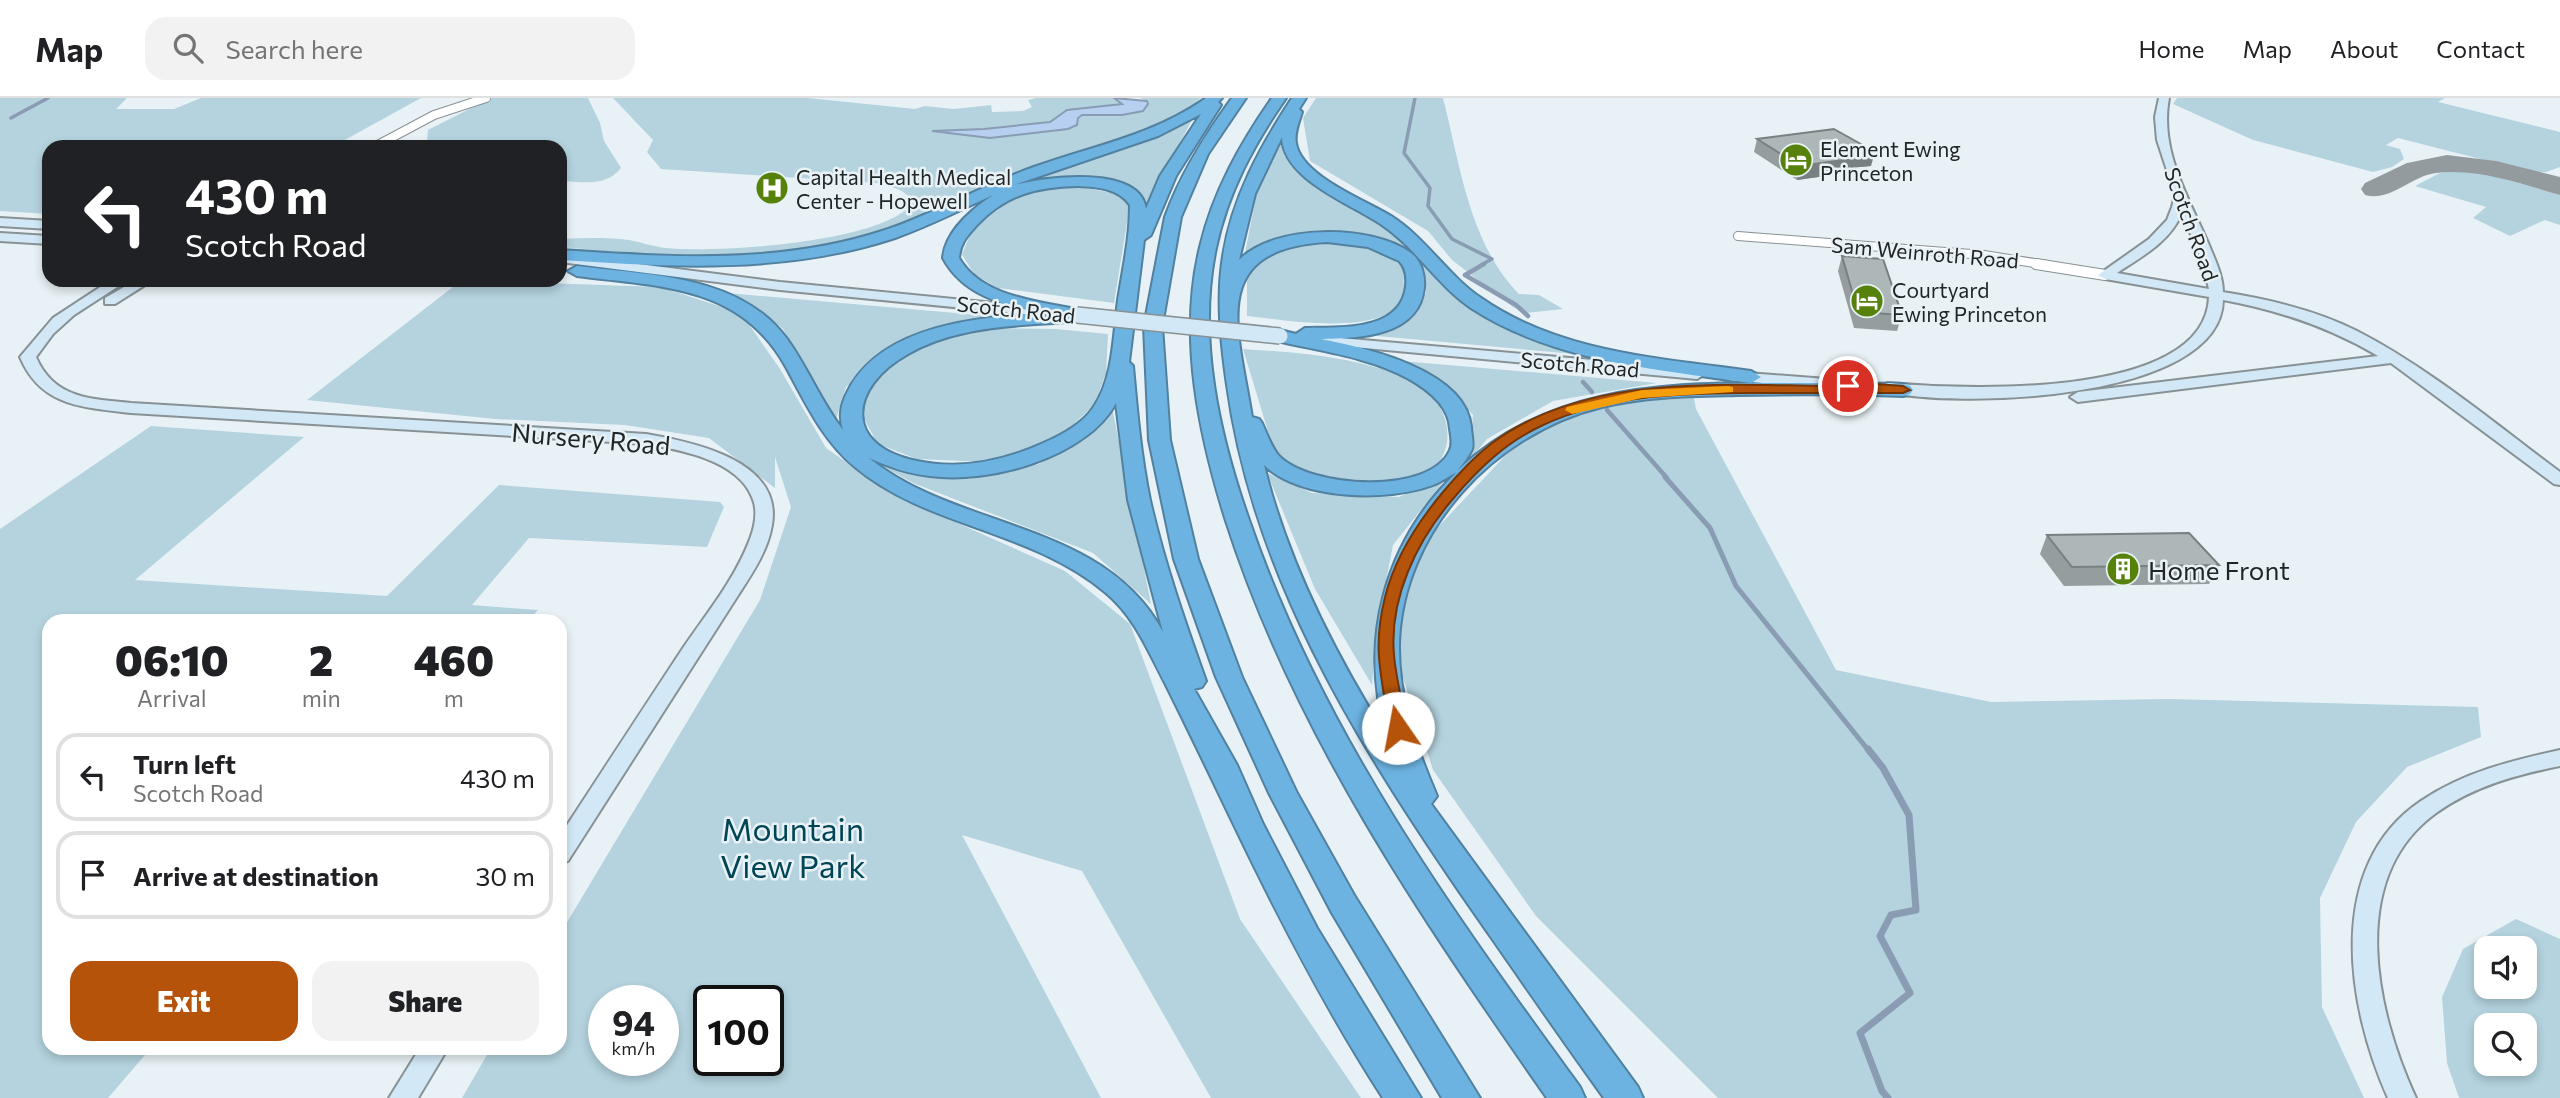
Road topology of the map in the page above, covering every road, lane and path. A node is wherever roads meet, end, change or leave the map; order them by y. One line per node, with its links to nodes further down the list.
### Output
1 (486, 98): 7 (street)
2 (1217, 98): 16 (highway); 20 (highway)
3 (1240, 98): 44 (highway)
4 (1279, 98): 45 (highway)
5 (1301, 98): 26 (highway); 33 (highway)
6 (2164, 98): 10 (main road, Scotch Road)
7 (450, 110): 8 (street); 9 (street)
8 (387, 140)
9 (400, 140)
10 (2181, 192): 21 (main road); 25 (main road, Scotch Road)
11 (0, 222): 12 (main road)
12 (42, 225)
13 (1738, 236): 21 (street, Sam Weinroth Road)
14 (0, 237): 15 (main road)
15 (42, 240)
16 (567, 264)
17 (567, 264): 22 (main road, Scotch Road)
18 (567, 264): 22 (main road, Scotch Road)
19 (567, 265): 38 (highway)
20 (1133, 266): 27 (highway); 29 (highway)
21 (2105, 275): 25 (main road, Sam Weinroth Road)
22 (780, 286): 27 (main road, Scotch Road)
23 (109, 287): 32 (main road)
24 (135, 287): 32 (main road)
25 (2218, 294): 31 (main road, Sam Weinroth Road); 35 (main road, Scotch Road)
26 (1230, 311): 28 (highway); 30 (highway)
27 (1077, 316): 28 (main road, Scotch Road, bridge); 29 (highway)
28 (1279, 336): 30 (highway); 33 (main road, Scotch Road)
29 (1122, 351): 38 (highway)
30 (1233, 356): 40 (highway)
31 (2396, 358): 35 (main road); 36 (main road, Sam Weinroth Road)
32 (37, 377): 39 (street, Nursery Road)
33 (1765, 380): 34 (main road, Scotch Road)
34 (1903, 390): 35 (main road, Scotch Road); 40 (highway)
35 (1971, 393)
36 (2560, 480)
37 (2560, 758): 47 (main road)
38 (1228, 779): 43 (highway)
39 (567, 844)
40 (1472, 886): 46 (highway)
41 (431, 1055): 42 (main road)
42 (403, 1098)
43 (1403, 1098)
44 (1462, 1098)
45 (1567, 1098)
46 (1625, 1098)
47 (2402, 1098)

